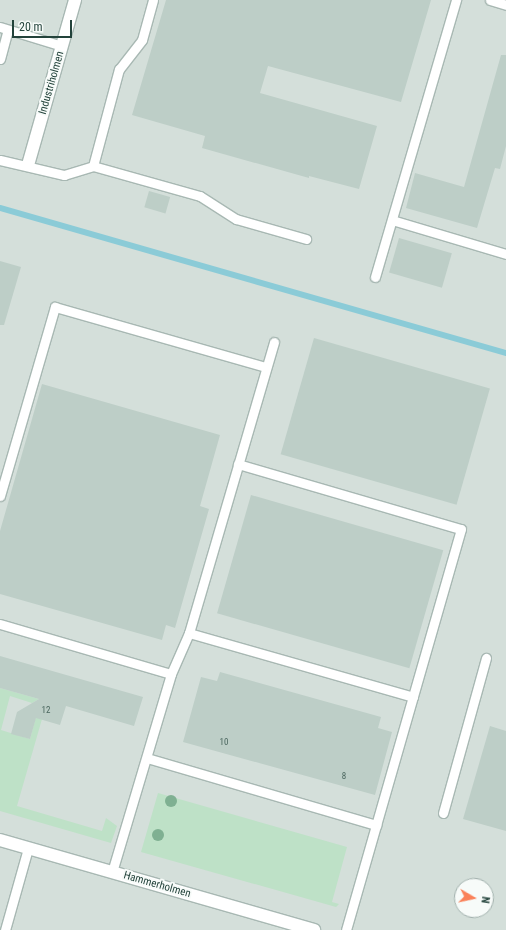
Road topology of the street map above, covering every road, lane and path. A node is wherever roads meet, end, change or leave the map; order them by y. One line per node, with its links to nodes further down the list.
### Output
1 (75, 0): 7 (street, Industriholmen)
2 (153, 0): 11 (lane)
3 (456, 0): 12 (lane)
4 (490, 0): 5 (lane)
5 (506, 5)
6 (4, 29): 7 (lane); 8 (lane)
7 (62, 46): 10 (street, Industriholmen)
8 (0, 59)
9 (0, 160): 10 (lane)
10 (28, 165): 11 (lane)
11 (93, 166): 13 (lane)
12 (392, 220): 14 (lane); 15 (lane)
13 (306, 239)
14 (506, 254)
15 (375, 277)
16 (274, 342): 17 (lane)
17 (266, 367): 18 (lane); 19 (lane)
18 (238, 464): 21 (lane); 24 (lane)
19 (0, 496)
20 (0, 624): 23 (lane)
21 (189, 633): 23 (lane); 24 (lane)
22 (486, 658): 26 (lane)
23 (171, 674): 25 (lane)
24 (413, 697): 27 (lane)
25 (147, 758): 27 (lane); 30 (lane)
26 (443, 813)
27 (376, 825): 33 (lane)
28 (0, 840): 29 (street, Hammerholmen)
29 (28, 848): 30 (street, Hammerholmen); 31 (lane)
30 (112, 872): 32 (street, Hammerholmen)
31 (4, 930)
32 (314, 930)
33 (346, 930)

